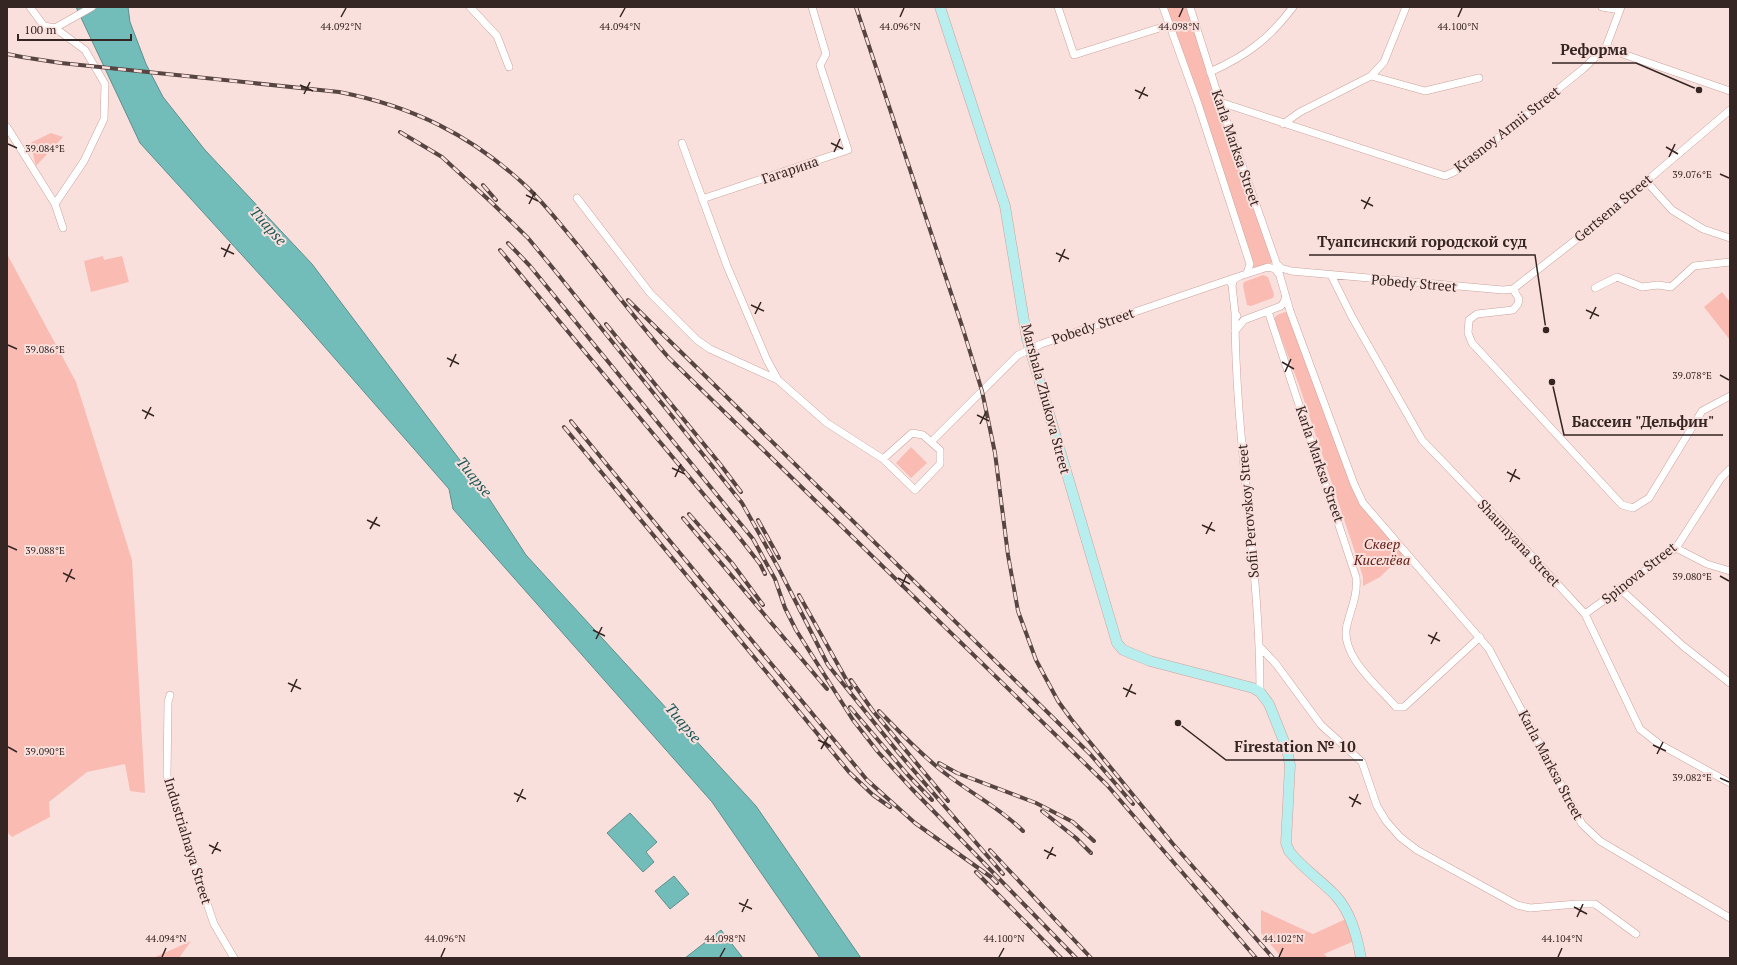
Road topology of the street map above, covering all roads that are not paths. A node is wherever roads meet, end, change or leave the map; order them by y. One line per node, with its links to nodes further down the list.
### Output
1 (30, 7): 14 (street)
2 (92, 7): 14 (street)
3 (470, 7): 16 (street)
4 (812, 7): 28 (street, Гагарина)
5 (940, 7): 48 (main road, Marshala Zhukova Street)
6 (1058, 7): 13 (street)
7 (1163, 7): 13 (street, Karla Marksa Street)
8 (1190, 7): 17 (street, Karla Marksa Street)
9 (1293, 7): 17 (street)
10 (1406, 7): 18 (street)
11 (1602, 7): 12 (street)
12 (1621, 8): 15 (street, Krasnoy Armii Street)
13 (1169, 25): 34 (street, Karla Marksa Street)
14 (55, 28): 29 (street)
15 (1606, 47): 20 (street); 23 (street, Krasnoy Armii Street)
16 (509, 68)
17 (1210, 72): 21 (street, Karla Marksa Street)
18 (1371, 76): 19 (street); 23 (street)
19 (1479, 78)
20 (1730, 92)
21 (1220, 102): 23 (street, Krasnoy Armii Street); 33 (street, Karla Marksa Street)
22 (1730, 110): 26 (street, Gertsena Street)
23 (1283, 124)
24 (7, 127): 29 (street)
25 (682, 143): 28 (street)
26 (1646, 180): 31 (street); 40 (street, Gertsena Street)
27 (577, 198): 49 (street)
28 (702, 199): 49 (street)
29 (55, 204): 30 (street)
30 (63, 228)
31 (1730, 238)
32 (1730, 262): 39 (street)
33 (1282, 271): 34 (street); 35 (street, Pobedy Street); 41 (street, Karla Marksa Street)
34 (1248, 273): 36 (street)
35 (1331, 275): 40 (street, Pobedy Street); 57 (street, Shaumyana Street)
36 (1240, 276): 37 (street, Pobedy Street); 38 (street)
37 (1225, 280): 38 (street); 48 (street, Pobedy Street)
38 (1232, 285): 45 (street, Sofii Perovskoy Street)
39 (1595, 288)
40 (1513, 289): 50 (street)
41 (1286, 296): 42 (street); 44 (street, Karla Marksa Street)
42 (1281, 306): 43 (street); 44 (street)
43 (1268, 311): 46 (street); 58 (street, Karla Marksa Street)
44 (1290, 311): 58 (street, Karla Marksa Street)
45 (1235, 313): 46 (street); 47 (street, Sofii Perovskoy Street)
46 (1248, 317): 47 (street)
47 (1235, 331): 59 (street, Sofii Perovskoy Street)
48 (1030, 349): 51 (street, Pobedy Street); 61 (main road, Marshala Zhukova Street)
49 (778, 380): 52 (street)
50 (1730, 396)
51 (932, 441): 52 (street); 52 (street)
52 (883, 459)
53 (1730, 469): 54 (street, Spinova Street)
54 (1676, 548): 55 (street); 56 (street, Spinova Street)
55 (1730, 571)
56 (1619, 588): 57 (street, Spinova Street); 60 (street)
57 (1585, 614): 63 (street, Shaumyana Street)
58 (1480, 637): 64 (street, Karla Marksa Street)
59 (1260, 647): 61 (street, Sofii Perovskoy Street); 65 (street)
60 (1730, 683)
61 (1260, 692): 67 (main road)
62 (170, 695): 66 (street, Industrialnaya Street)
63 (1730, 783)
64 (1730, 918)
65 (1636, 934)
66 (234, 958)
67 (1360, 958)

